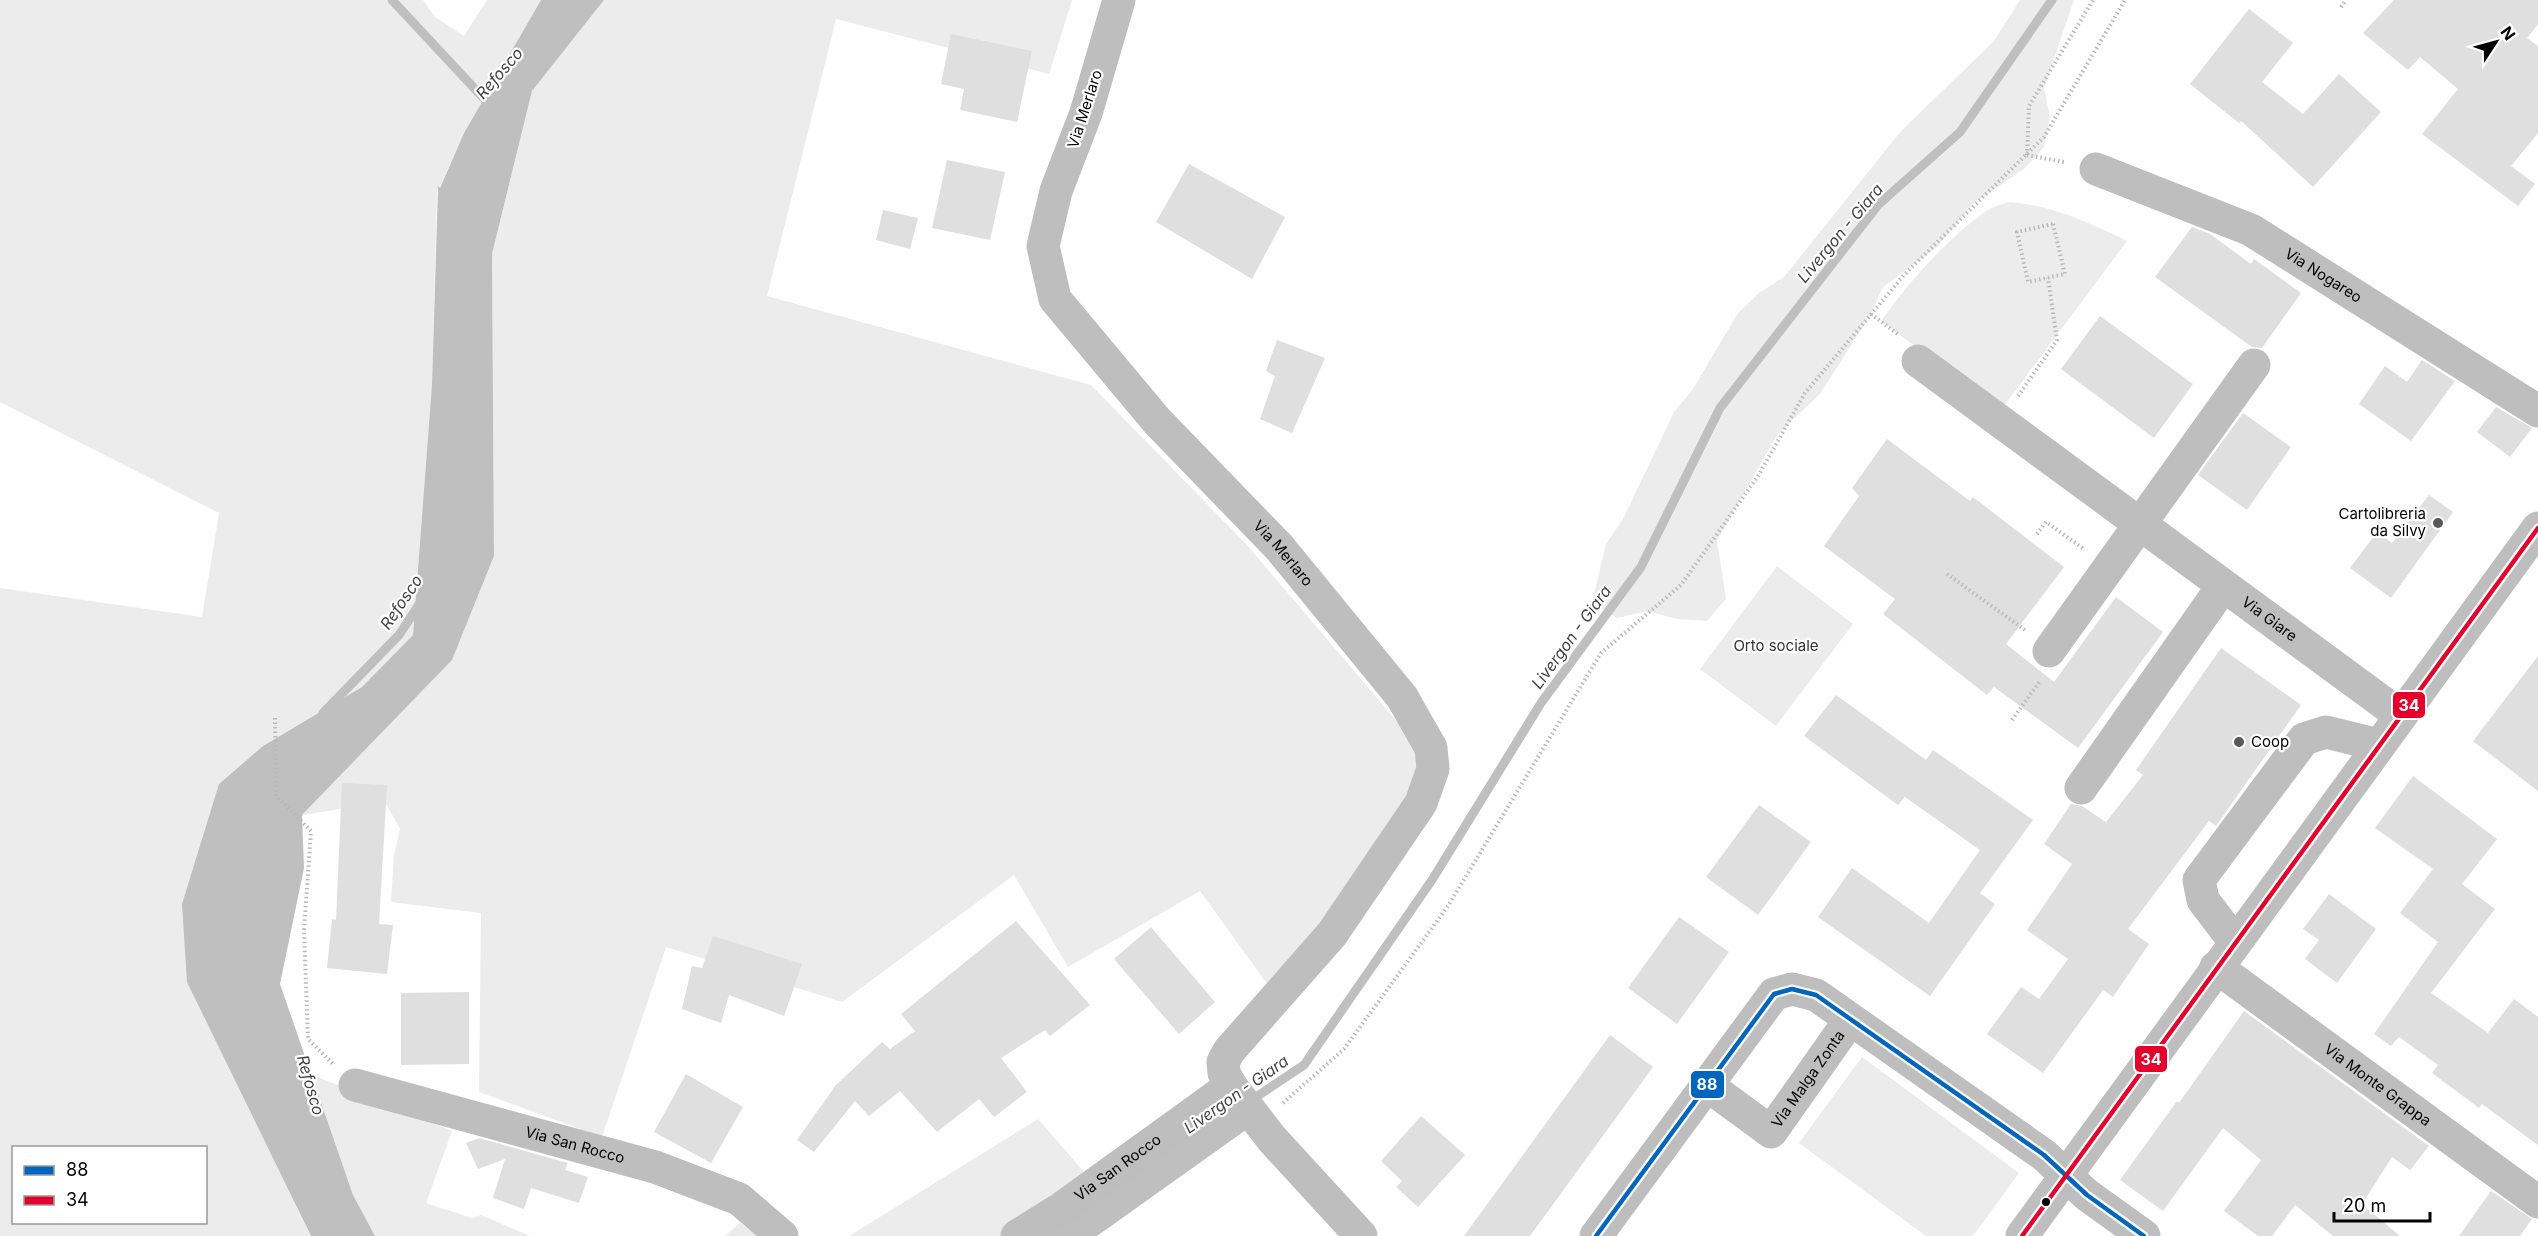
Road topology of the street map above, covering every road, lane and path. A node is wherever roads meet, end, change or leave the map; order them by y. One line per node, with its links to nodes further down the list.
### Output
1 (1119, 0): 29 (street, Via Merlaro)
2 (2093, 0): 6 (path)
3 (2125, 0): 6 (path)
4 (2346, 0): 5 (path)
5 (2341, 7)
6 (2026, 155): 7 (path); 30 (path)
7 (2096, 169): 11 (street, Via Nogareo)
8 (2049, 278): 8 (path); 12 (path)
9 (1918, 361): 12 (street, Via Giare)
10 (2254, 365): 13 (street)
11 (2538, 411)
12 (2000, 421): 13 (street, Via Giare)
13 (2140, 524): 16 (street); 18 (street, Via Giare)
14 (2037, 534): 16 (path)
15 (2536, 534): 20 (street)
16 (2109, 567): 19 (street)
17 (1947, 574): 19 (path)
18 (2223, 586): 20 (street, Via Giare); 24 (street)
19 (2050, 650): 22 (path)
20 (2400, 715): 23 (street)
21 (275, 718): 27 (path)
22 (2012, 720)
23 (2379, 745): 25 (street); 25 (street, Via Monte Grappa)
24 (2081, 788)
25 (2225, 955): 31 (street); 32 (street, Via Monte Grappa)
26 (1850, 1020): 28 (street, Via Malga Zonta); 28 (street, Via Malga Zonta); 31 (street, Via Malga Zonta)
27 (355, 1085): 33 (street, Via San Rocco)
28 (1707, 1085): 36 (street, Via Malga Zonta)
29 (1231, 1086): 30 (street); 34 (street, Via San Rocco)
30 (1266, 1131): 35 (street)
31 (2067, 1175): 37 (street); 38 (street, Via Malga Zonta)
32 (2538, 1202)
33 (782, 1236)
34 (1017, 1236)
35 (1361, 1236)
36 (1596, 1236)
37 (2022, 1236)
38 (2144, 1236)

